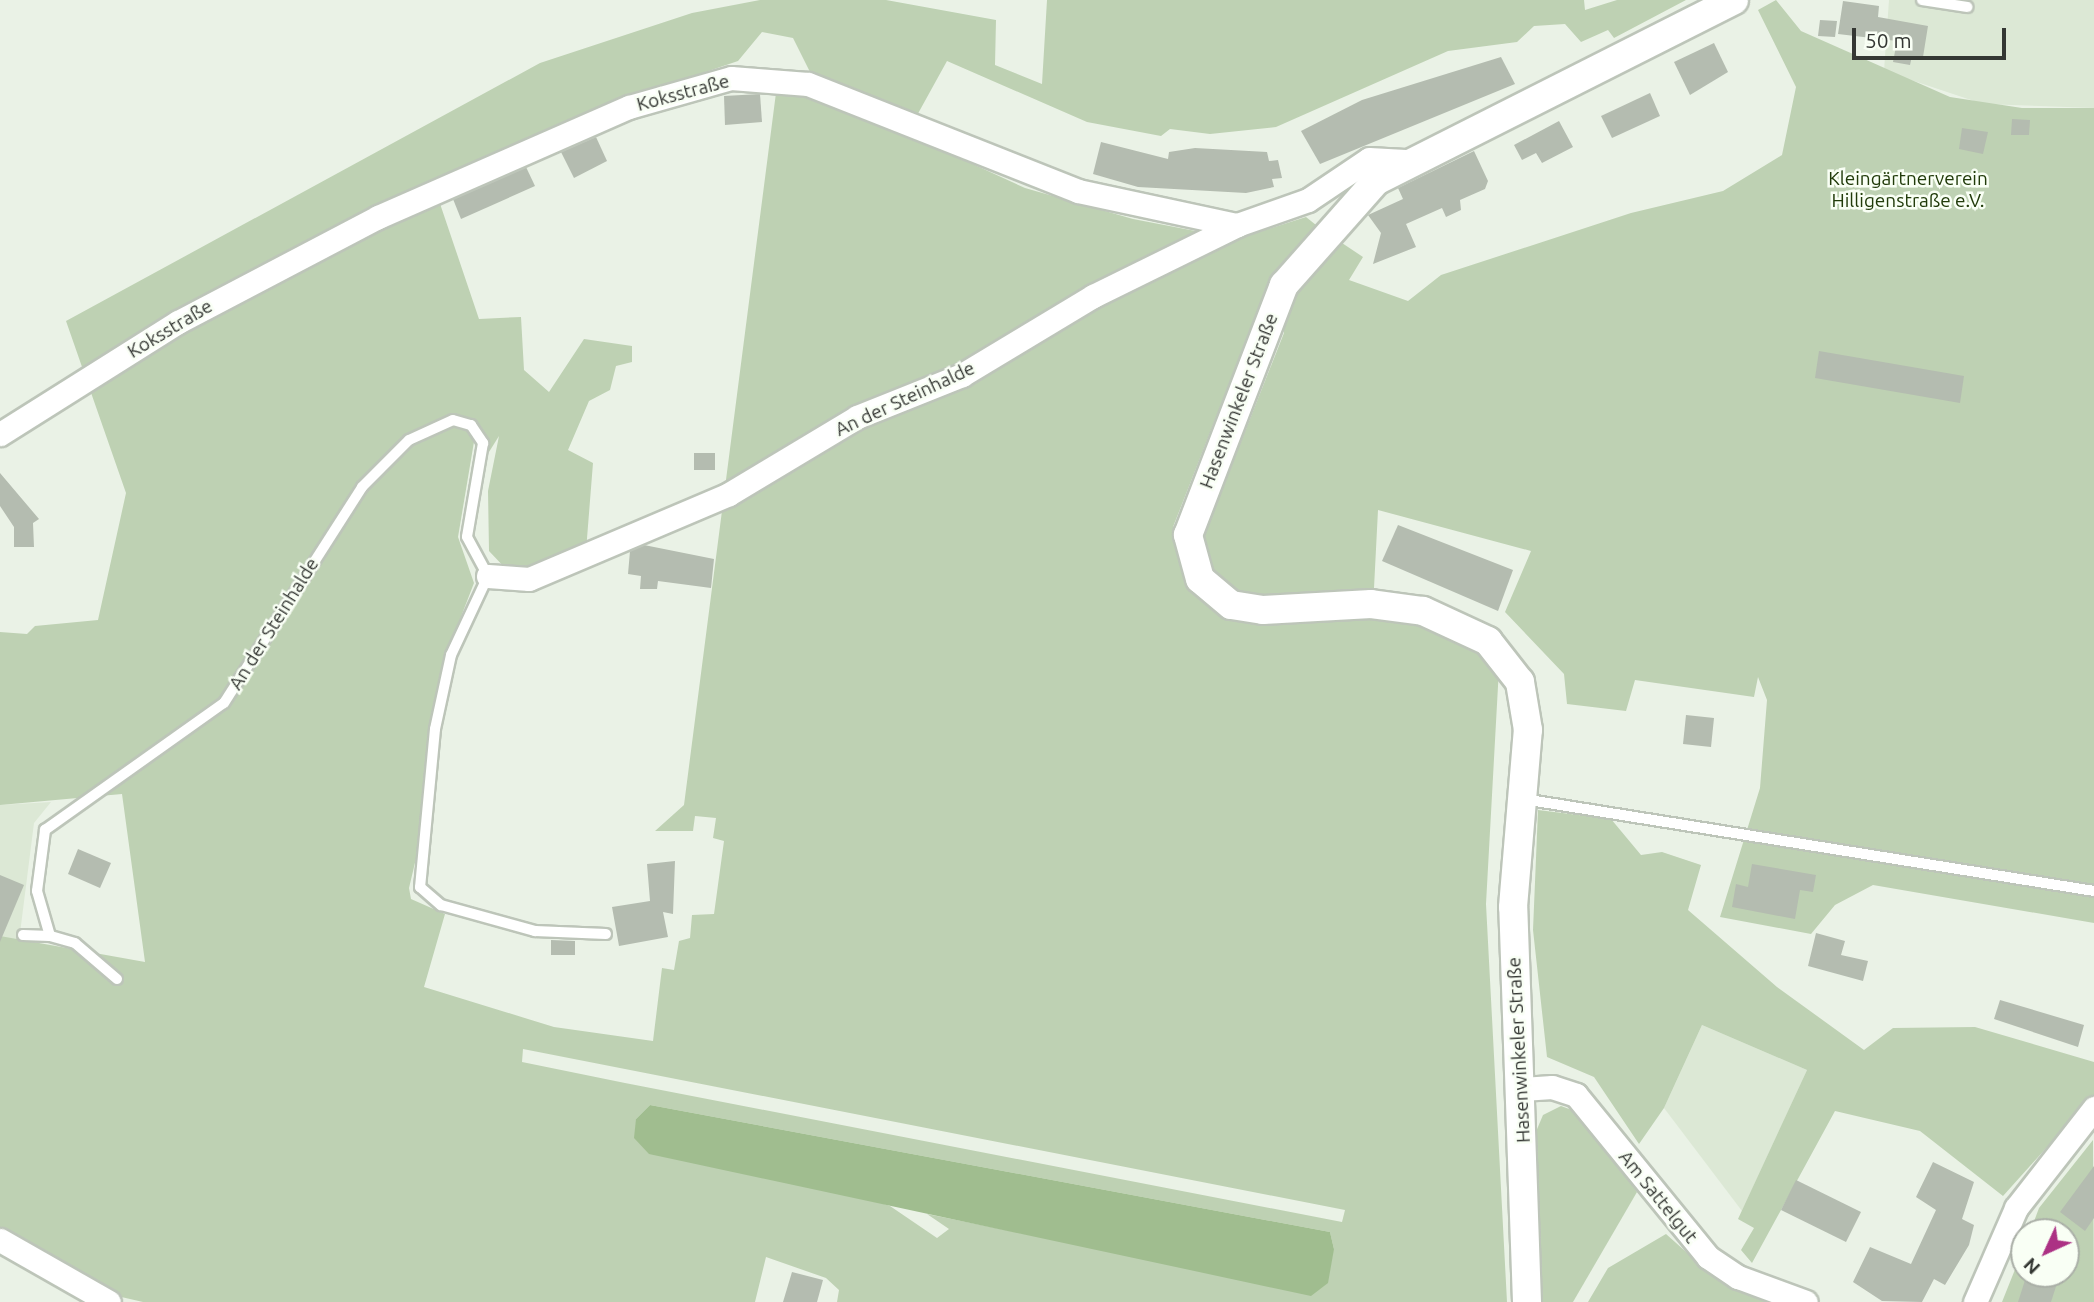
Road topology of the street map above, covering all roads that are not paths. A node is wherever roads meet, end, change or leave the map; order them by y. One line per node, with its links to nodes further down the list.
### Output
1 (1734, 0): 4 (street, Hasenwinkeler Straße)
2 (1923, 0): 3 (lane)
3 (1967, 7)
4 (1405, 161): 5 (street); 8 (street, Hasenwinkeler Straße)
5 (1237, 225): 6 (street, Koksstraße); 7 (street, An der Steinhalde)
6 (0, 434)
7 (488, 576): 10 (lane); 12 (lane, An der Steinhalde)
8 (1520, 798): 9 (lane); 14 (street, Hasenwinkeler Straße)
9 (2094, 891)
10 (606, 934)
11 (23, 935): 12 (lane)
12 (50, 936): 13 (lane)
13 (117, 979)
14 (1522, 1089): 17 (street, Hasenwinkeler Straße); 19 (street, Am Sattelgut)
15 (2094, 1108): 20 (street)
16 (0, 1240): 18 (street)
17 (1527, 1297)
18 (109, 1302)
19 (1806, 1302)
20 (1975, 1302)

